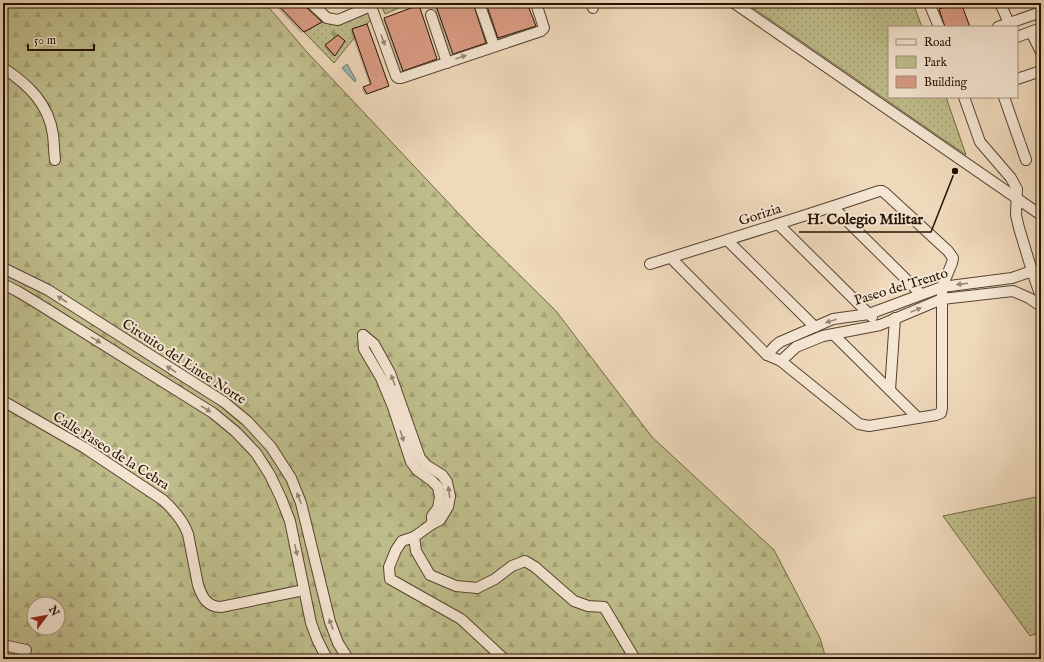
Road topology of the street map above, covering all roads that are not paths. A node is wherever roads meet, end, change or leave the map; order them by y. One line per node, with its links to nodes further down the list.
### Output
1 (311, 3): 8 (street)
2 (479, 3): 17 (street)
3 (536, 3): 17 (street)
4 (734, 3): 27 (street)
5 (929, 3): 12 (street)
6 (1000, 3): 11 (street)
7 (371, 4): 8 (street); 19 (street, one-way to 19)
8 (318, 8)
9 (1041, 12): 11 (street)
10 (431, 15): 19 (street)
11 (1009, 23): 13 (street)
12 (938, 26)
13 (1001, 26)
14 (1041, 28): 15 (street)
15 (1031, 32): 16 (street); 18 (street)
16 (1018, 37)
17 (494, 46): 19 (street, one-way to 17)
18 (1041, 52)
19 (447, 62)
20 (3, 68): 25 (street)
21 (1041, 71): 22 (street)
22 (1018, 79)
23 (964, 98): 27 (street)
24 (1004, 98): 26 (street)
25 (55, 160)
26 (1026, 160)
27 (1017, 198): 29 (street); 35 (street)
28 (833, 207): 30 (street, Gorizia); 38 (street, Gorizia); 40 (street)
29 (1041, 215)
30 (778, 224): 31 (street, Gorizia); 44 (street)
31 (727, 240): 32 (street, Gorizia); 47 (street)
32 (671, 258): 33 (street, Gorizia); 49 (street)
33 (650, 264)
34 (3, 268): 60 (street, Circuito del Lince Norte, one-way to 34)
35 (1032, 272): 36 (street, Paseo del Trento); 41 (street)
36 (1012, 278): 38 (street, Paseo del Trento, one-way to 38); 39 (street)
37 (3, 284): 56 (street, Circuito del Lince Norte, one-way to 56)
38 (942, 286): 40 (street, Paseo del Trento); 42 (street)
39 (1013, 291): 42 (street, Paseo del Trento); 43 (street)
40 (922, 294): 44 (street, Paseo del Trento)
41 (1041, 297)
42 (942, 299): 45 (street, Paseo del Trento, one-way to 42); 53 (street)
43 (1041, 306)
44 (869, 314): 46 (street); 47 (street, Paseo del Trento, one-way to 47)
45 (895, 318): 46 (street, Paseo del Trento); 51 (street)
46 (880, 325): 48 (street, Paseo del Trento)
47 (816, 327): 49 (street, Paseo del Trento)
48 (833, 334): 50 (street, Paseo del Trento); 51 (street)
49 (767, 355): 50 (street)
50 (781, 360): 53 (street)
51 (890, 390): 53 (street)
52 (3, 401): 56 (street, Calle Paseo de la Cebra)
53 (918, 418)
54 (432, 524): 54 (street, one-way to 54); 55 (street)
55 (414, 537): 61 (street); 62 (street)
56 (304, 590): 59 (street, Circuito del Lince Norte)
57 (3, 645): 58 (street)
58 (26, 650)
59 (327, 659)
60 (348, 659)
61 (504, 659)
62 (635, 659)

